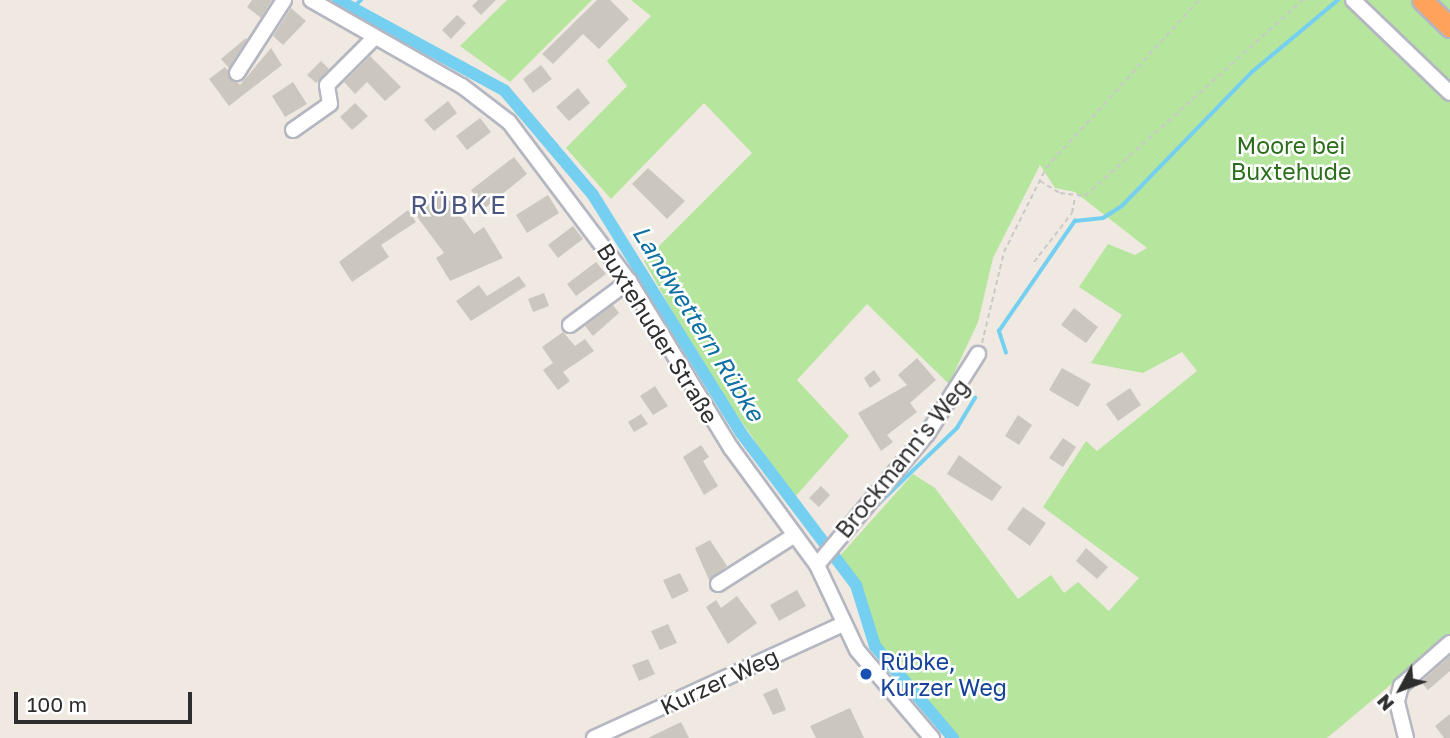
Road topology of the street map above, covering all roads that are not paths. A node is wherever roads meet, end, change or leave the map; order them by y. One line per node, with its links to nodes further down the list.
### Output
1 (284, 0): 7 (street)
2 (311, 0): 6 (street, Buxtehuder Straße)
3 (1353, 0): 8 (street)
4 (1422, 0): 5 (highway)
5 (1450, 27)
6 (374, 38): 9 (street); 10 (street, Buxtehuder Straße)
7 (237, 73)
8 (1450, 93)
9 (293, 130)
10 (629, 281): 11 (street); 13 (street, Buxtehuder Straße)
11 (570, 325)
12 (978, 354): 14 (street, Brockmann's Weg)
13 (795, 535): 14 (street, Buxtehuder Straße); 15 (street)
14 (824, 556): 16 (street, Buxtehuder Straße)
15 (718, 584)
16 (843, 624): 18 (street, Kurzer Weg); 19 (street, Buxtehuder Straße)
17 (1450, 642): 20 (street)
18 (594, 738)
19 (932, 738)
20 (1406, 738)

